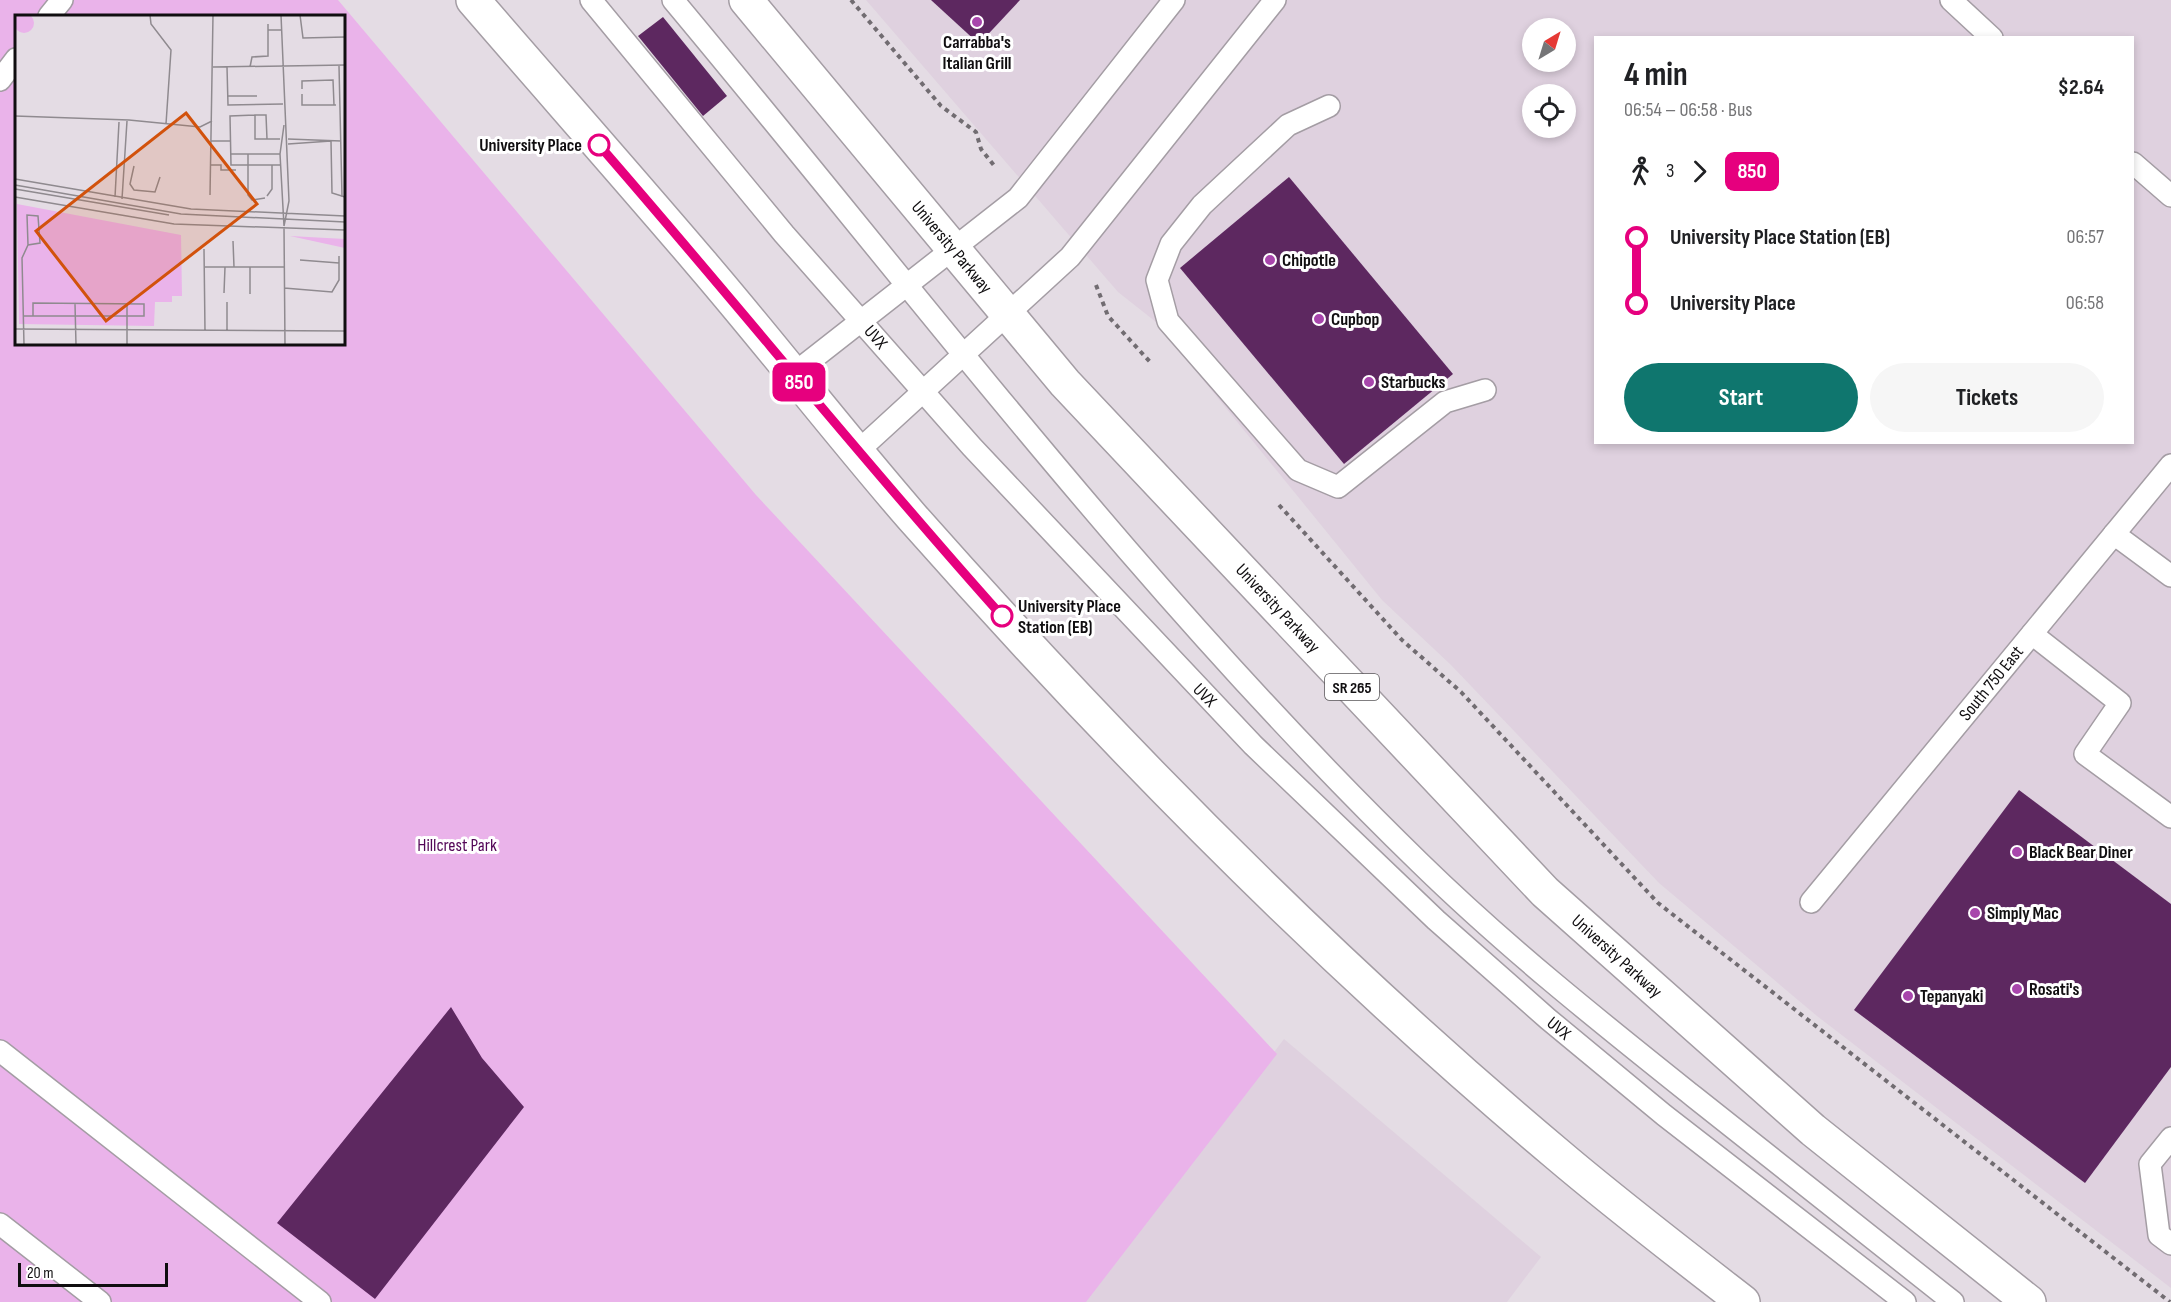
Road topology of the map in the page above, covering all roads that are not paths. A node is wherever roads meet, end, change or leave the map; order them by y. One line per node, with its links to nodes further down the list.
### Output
1 (62, 0): 9 (lane)
2 (473, 0): 21 (main road)
3 (591, 0): 19 (lane, UVX)
4 (673, 0): 17 (lane)
5 (746, 0): 16 (main road, University Parkway / SR 265)
6 (1174, 0): 16 (lane)
7 (1275, 0): 18 (lane)
8 (1951, 0): 10 (lane)
9 (50, 15)
10 (1990, 36)
11 (15, 60): 12 (lane)
12 (0, 80)
13 (1329, 106): 22 (lane)
14 (2134, 164): 15 (lane)
15 (2171, 196)
16 (954, 248): 17 (lane); 18 (main road, University Parkway / SR 265)
17 (905, 286): 19 (lane); 20 (lane)
18 (1008, 314): 20 (lane); 40 (main road, University Parkway / SR 265)
19 (861, 321): 21 (lane); 23 (lane, UVX)
20 (962, 356): 23 (lane); 39 (lane)
21 (792, 375): 24 (main road)
22 (1485, 390)
23 (923, 392): 24 (lane); 38 (lane, UVX)
24 (857, 452): 37 (main road)
25 (2171, 465): 26 (lane, South 750 East)
26 (2114, 534): 27 (lane); 28 (lane, South 750 East)
27 (2171, 576)
28 (2032, 634): 29 (lane); 30 (lane, South 750 East)
29 (2171, 817)
30 (1811, 902)
31 (0, 1051): 35 (lane)
32 (2171, 1138): 34 (lane)
33 (0, 1224): 36 (lane)
34 (2171, 1244)
35 (306, 1298)
36 (100, 1302)
37 (1743, 1302)
38 (1905, 1302)
39 (1953, 1302)
40 (2029, 1302)

